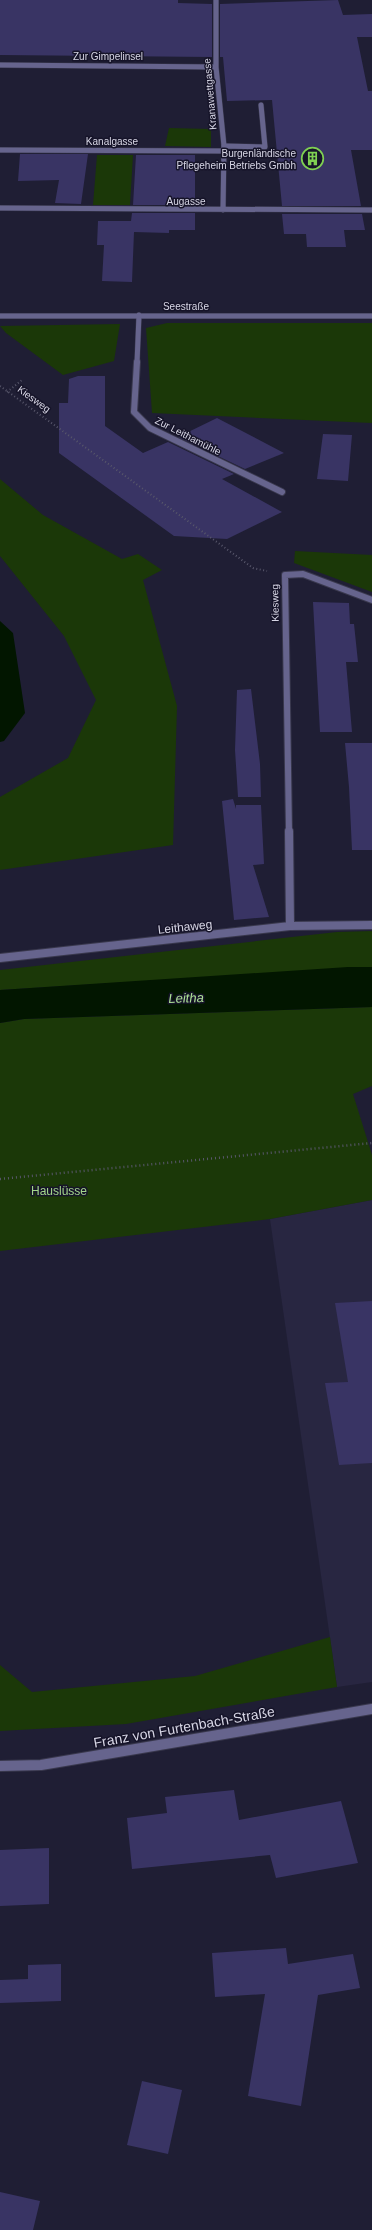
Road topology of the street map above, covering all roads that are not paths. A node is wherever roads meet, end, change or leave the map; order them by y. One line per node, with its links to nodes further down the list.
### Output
1 (216, 0): 3 (street, Kranawettgasse)
2 (0, 65): 3 (street, Zur Gimpelinsel)
3 (216, 66): 5 (street, Kranawettgasse)
4 (261, 105): 5 (street, Kanalgasse)
5 (224, 148): 6 (street, Kanalgasse); 8 (street, Kranawettgasse)
6 (0, 150)
7 (0, 208): 8 (street, Augasse)
8 (223, 210): 9 (street, Augasse)
9 (372, 210)
10 (139, 315): 11 (street, Seestraße); 12 (street, Seestraße); 13 (street, Zur Leithamühle)
11 (0, 316)
12 (372, 316)
13 (282, 492)
14 (372, 600): 16 (street, Kiesweg)
15 (372, 925): 16 (street, Leithaweg)
16 (290, 926): 17 (street, Leithaweg)
17 (0, 958)
18 (372, 1709): 19 (street, Franz von Furtenbach-Straße)
19 (0, 1766)

